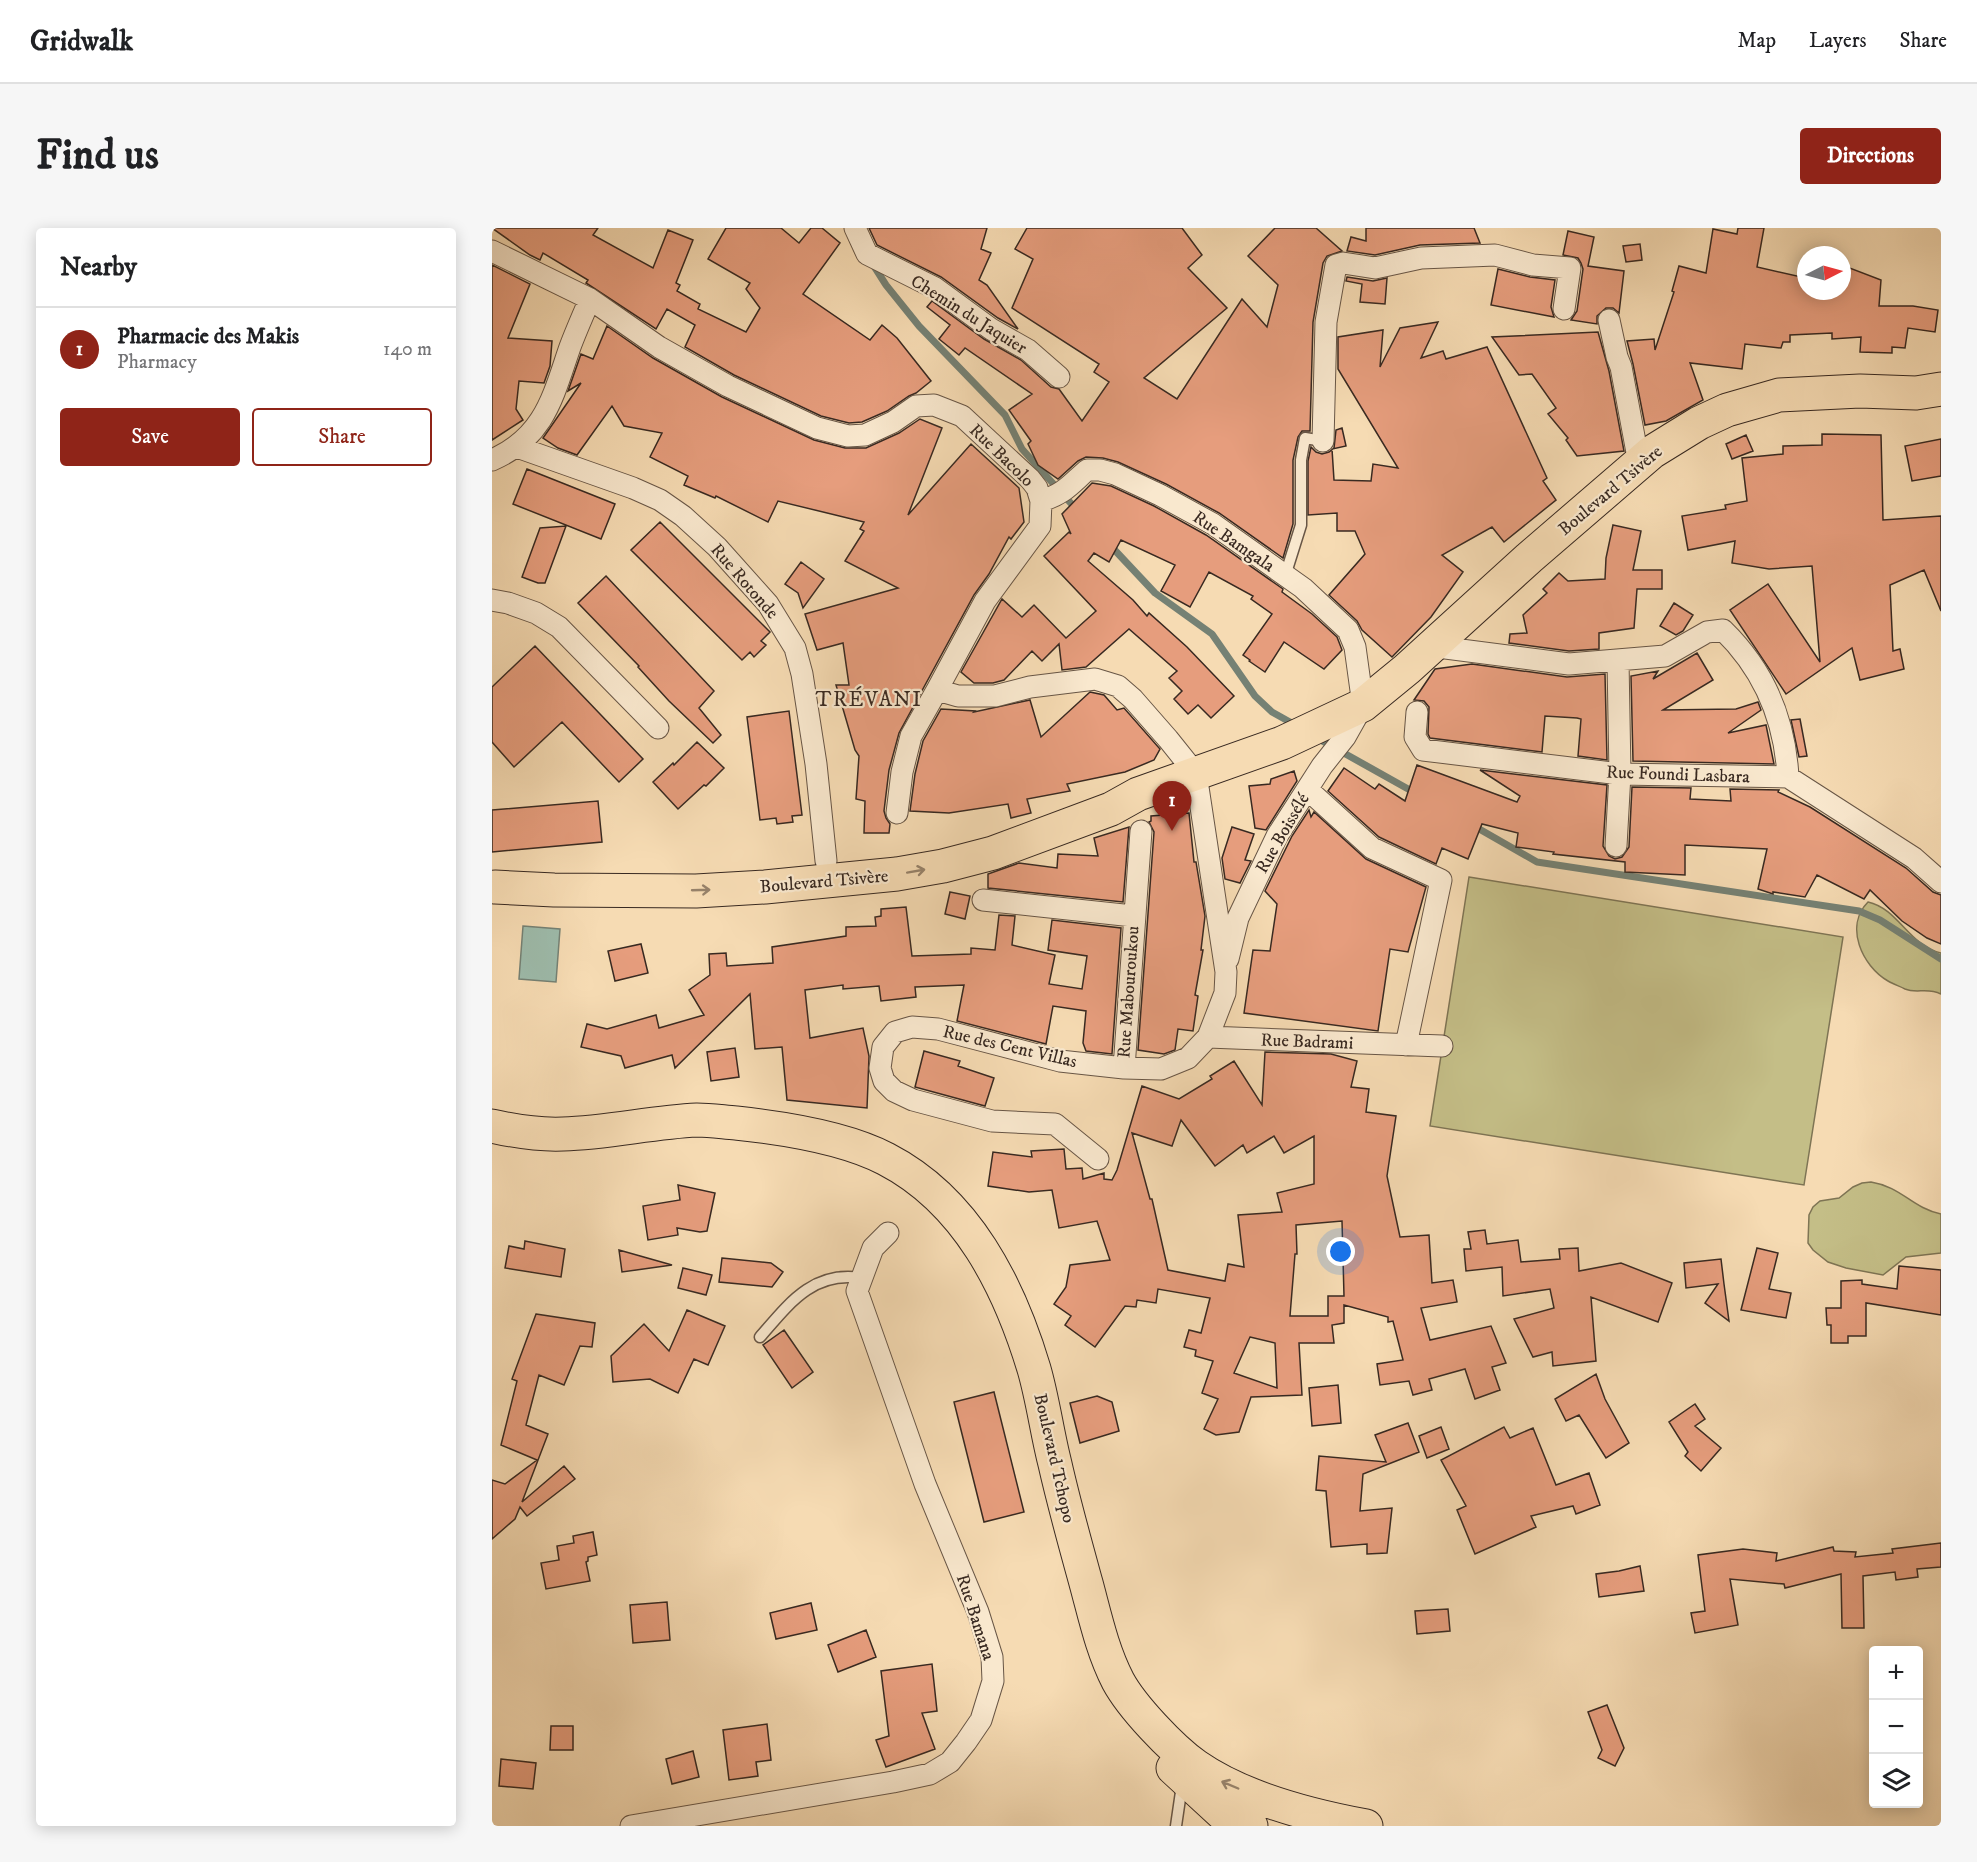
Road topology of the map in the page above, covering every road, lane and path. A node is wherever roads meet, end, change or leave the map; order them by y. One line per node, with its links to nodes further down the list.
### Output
1 (855, 228): 6 (street, Chemin du Jaquier)
2 (492, 251): 3 (street, Rue Bacolo)
3 (590, 299): 9 (street); 12 (street, Rue Bacolo)
4 (1564, 309): 8 (street)
5 (1610, 320): 11 (street)
6 (1059, 377)
7 (1941, 389): 11 (main road, Boulevard Tsivère)
8 (1323, 441): 13 (lane)
9 (517, 447): 10 (street); 29 (street, Rue Rotonde)
10 (492, 460)
11 (1639, 463): 15 (main road, Boulevard Tsivère)
12 (1041, 501): 13 (street, Rue Bamgala); 17 (street, Rue Bacolo)
13 (1286, 576): 19 (street, Rue Bamgala)
14 (492, 600): 20 (street)
15 (1430, 646): 16 (street); 19 (main road, Boulevard Tsivère)
16 (1618, 660): 22 (street); 23 (street)
17 (937, 690): 21 (street); 26 (street, Rue Bacolo)
18 (1417, 712): 22 (street, Rue Foundi Lasbara)
19 (1348, 720): 21 (main road, Boulevard Tsivère); 24 (street, Rue Boissélé)
20 (658, 728)
21 (1196, 774): 25 (main road, Boulevard Tsivère); 36 (street, Rue des Cent Villas)
22 (1620, 774): 23 (street, Rue Foundi Lasbara); 28 (street)
23 (1788, 777): 31 (street)
24 (1308, 789): 36 (street, Rue Boissélé); 38 (street)
25 (1138, 794): 29 (main road, Boulevard Tsivère); 30 (main road, Boulevard Tsivère, one-way to 25)
26 (897, 813)
27 (1141, 831): 35 (street, Rue Mabouroukou)
28 (1616, 846)
29 (826, 861): 30 (main road); 32 (main road, Boulevard Tsivère); 33 (main road)
30 (861, 879): 33 (main road, Boulevard Tsivère)
31 (1941, 882)
32 (494, 888): 33 (main road, Boulevard Tsivère, one-way to 33)
33 (746, 888)
34 (983, 900): 35 (street, Rue Mabouroukou)
35 (1133, 916): 40 (street, Rue Mabouroukou)
36 (1226, 972): 37 (street, Rue des Cent Villas)
37 (1208, 1037): 38 (street, Rue Badrami); 40 (street, Rue des Cent Villas)
38 (1406, 1045): 39 (street, Rue Badrami)
39 (1442, 1046)
40 (1124, 1068): 42 (street, Rue des Cent Villas)
41 (492, 1126): 46 (main road, Boulevard Tchopo)
42 (1098, 1160)
43 (888, 1233): 44 (street, Rue Bamana)
44 (860, 1278): 45 (lane); 50 (street, Rue Bamana)
45 (759, 1337)
46 (1135, 1705): 47 (main road, Boulevard Tchopo); 49 (main road, Boulevard Tchopo, one-way to 46)
47 (1183, 1778): 48 (main road, Boulevard Tchopo); 51 (lane)
48 (1231, 1820): 52 (main road)
49 (1326, 1822): 53 (main road, Boulevard Tchopo)
50 (631, 1826)
51 (1176, 1826)
52 (1275, 1826)
53 (1366, 1826)

